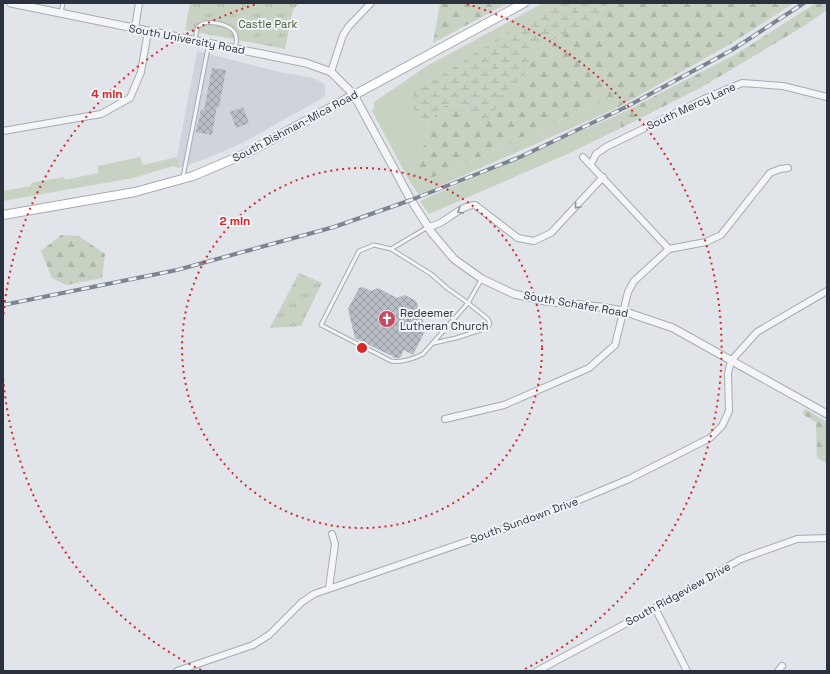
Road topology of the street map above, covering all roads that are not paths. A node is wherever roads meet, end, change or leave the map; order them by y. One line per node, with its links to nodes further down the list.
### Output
1 (11, 3): 6 (street, South University Road)
2 (63, 3): 6 (lane)
3 (139, 3): 7 (street)
4 (371, 3): 12 (street)
5 (524, 3): 13 (main road, South Dishman-Mica Road)
6 (61, 13): 7 (street, South University Road)
7 (135, 28): 8 (street, South University Road)
8 (148, 31): 9 (street, South University Road); 15 (street)
9 (195, 40): 10 (street, South University Road); 11 (lane)
10 (209, 43): 11 (street, South University Road); 20 (lane)
11 (235, 48): 12 (street, South University Road)
12 (331, 72): 13 (street, South University Road)
13 (354, 95): 20 (main road, South Dishman-Mica Road); 22 (street, South Schafer Road)
14 (827, 97): 17 (street, South Mercy Lane)
15 (3, 131)
16 (584, 157): 17 (street)
17 (591, 164): 19 (street)
18 (788, 168): 24 (street)
19 (603, 177): 22 (street, one-way to 22); 24 (street)
20 (183, 179): 21 (main road, South Dishman-Mica Road)
21 (3, 215)
22 (428, 227): 23 (lane); 25 (street, South Schafer Road)
23 (391, 249): 27 (lane); 29 (lane)
24 (669, 249): 28 (street)
25 (482, 279): 27 (lane); 28 (street, South Schafer Road)
26 (827, 292): 30 (street)
27 (468, 303): 29 (lane); 29 (lane)
28 (623, 311): 30 (street, South Schafer Road); 32 (street)
29 (434, 343)
30 (731, 361): 31 (street, South Schafer Road); 35 (street, South Sundown Drive)
31 (827, 414)
32 (445, 419)
33 (332, 534): 35 (street)
34 (827, 538): 36 (street, South Ridgeview Drive)
35 (329, 588): 38 (street, South Sundown Drive)
36 (655, 608): 39 (street, South Ridgeview Drive); 40 (street)
37 (782, 666): 41 (street)
38 (177, 671)
39 (537, 671)
40 (687, 671)
41 (778, 671)

